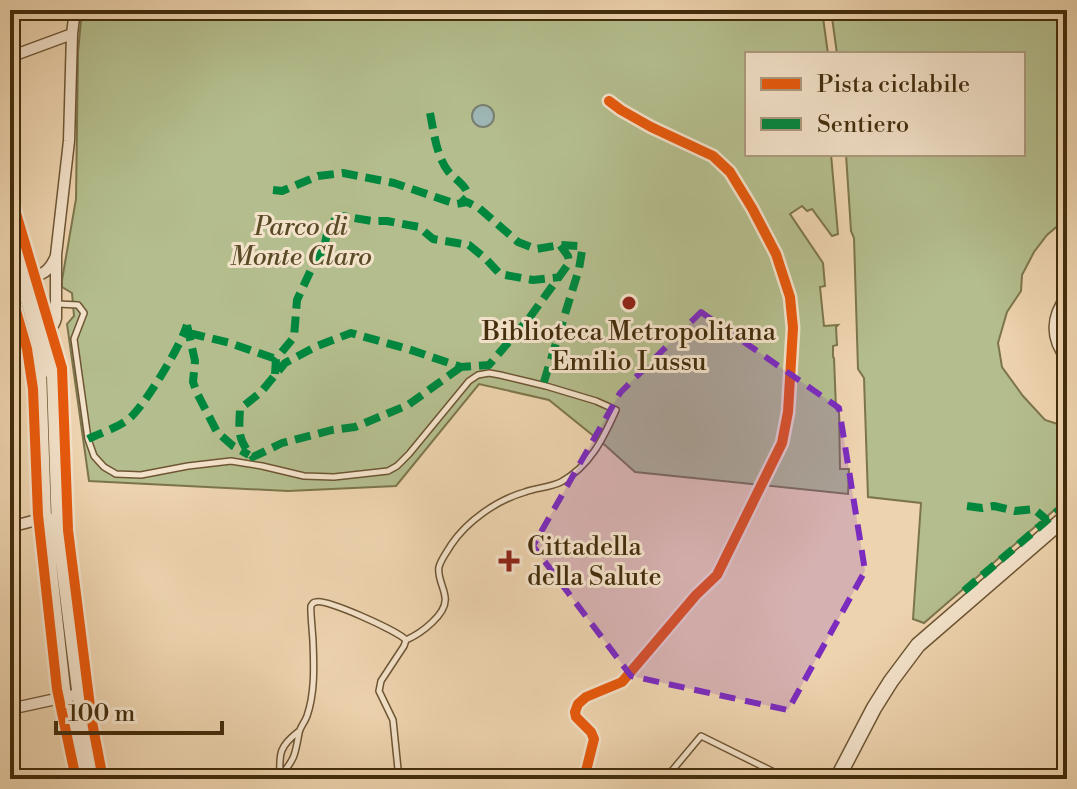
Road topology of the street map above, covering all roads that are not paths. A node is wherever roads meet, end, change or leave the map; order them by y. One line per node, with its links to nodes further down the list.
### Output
1 (75, 10): 2 (street)
2 (72, 34): 3 (street); 5 (street)
3 (10, 40)
4 (10, 236): 7 (street)
5 (56, 255): 6 (street); 10 (street)
6 (41, 275): 7 (street); 10 (street)
7 (24, 285): 8 (street); 11 (street)
8 (10, 295)
9 (1067, 296): 12 (street)
10 (56, 304): 11 (street); 16 (lane)
11 (38, 336): 14 (street)
12 (1067, 359)
13 (1067, 516): 27 (street)
14 (51, 519): 15 (street); 17 (street); 18 (street)
15 (10, 527)
16 (406, 640): 20 (lane); 24 (lane)
17 (79, 694): 18 (street); 23 (street)
18 (64, 698): 19 (street); 22 (street)
19 (10, 709)
20 (299, 732): 21 (lane); 21 (lane)
21 (280, 778)
22 (83, 779)
23 (96, 779)
24 (399, 779)
25 (665, 779): 26 (lane)
26 (788, 779)
27 (837, 779)

